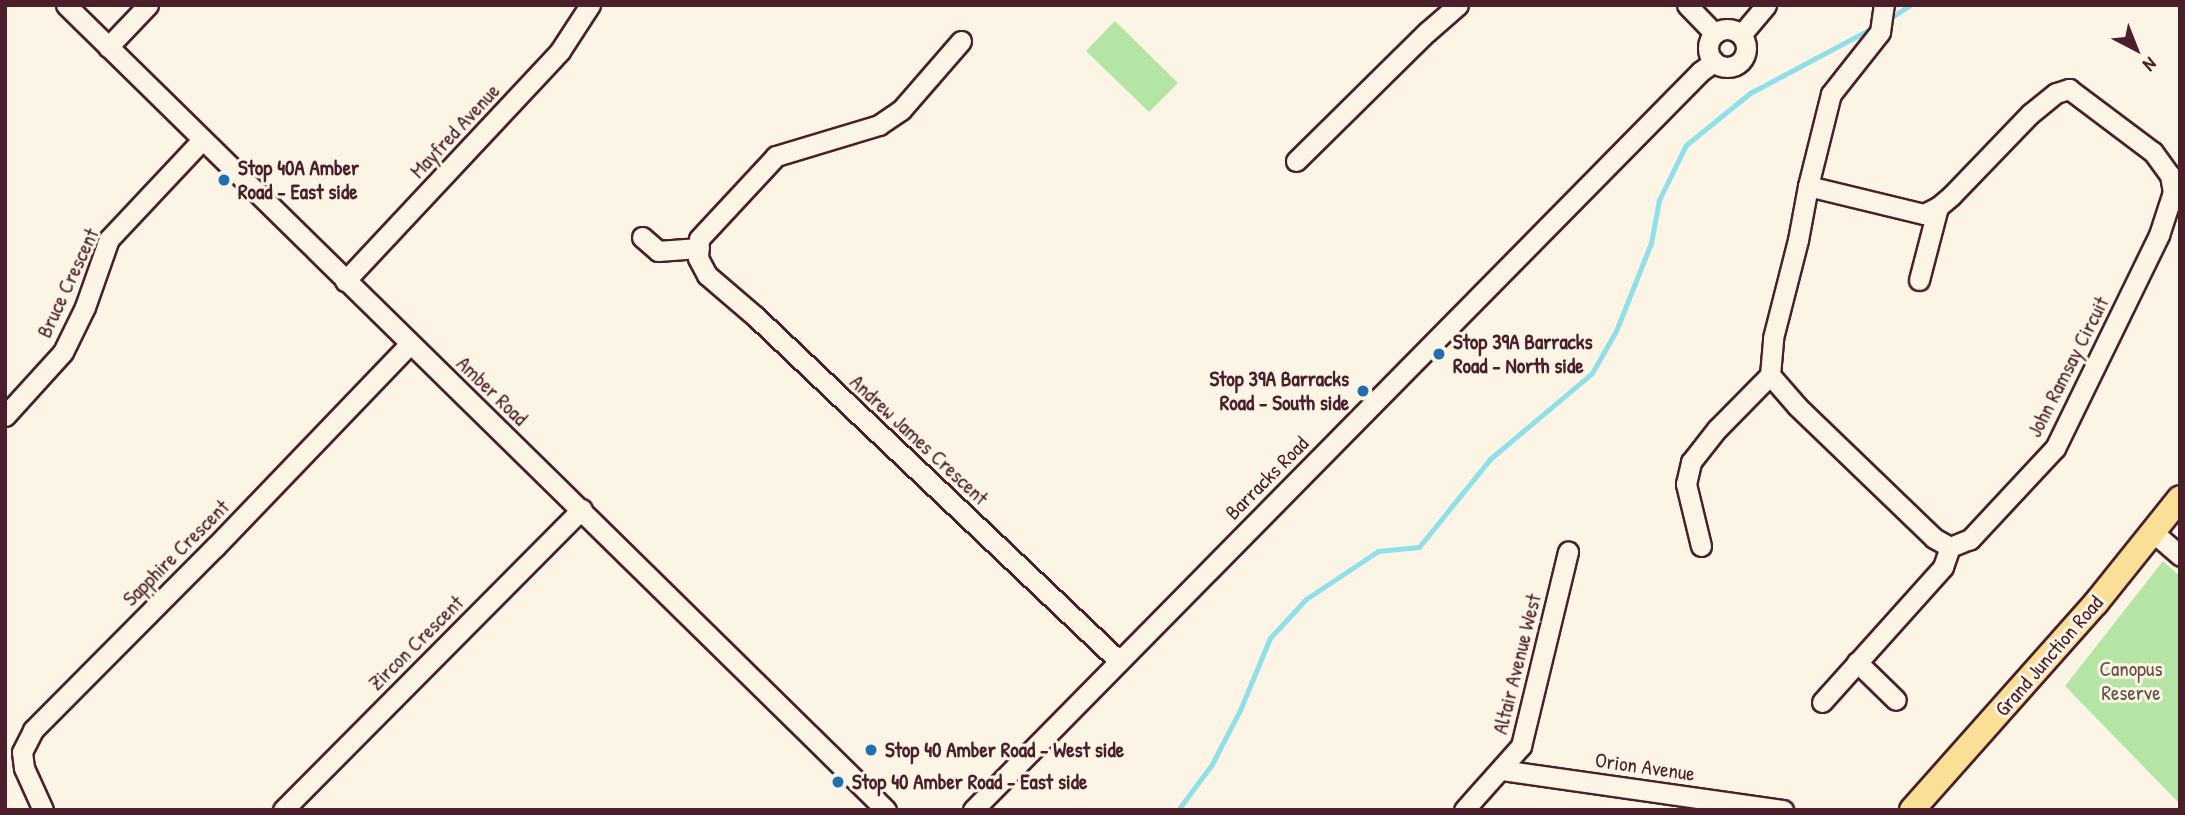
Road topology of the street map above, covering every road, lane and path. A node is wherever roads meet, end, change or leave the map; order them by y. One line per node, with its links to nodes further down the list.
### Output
1 (66, 5): 11 (street, Amber Road)
2 (148, 5): 11 (street)
3 (590, 5): 20 (street, Mayfred Avenue)
4 (1458, 5): 14 (street)
5 (1687, 5): 8 (street)
6 (1766, 5): 9 (street)
7 (1884, 7): 15 (street)
8 (1715, 34): 9 (street); 12 (street)
9 (1741, 34): 12 (street)
10 (961, 41): 18 (street)
11 (108, 47): 13 (street, Amber Road)
12 (1714, 62): 31 (street, Barracks Road)
13 (202, 141): 20 (street, Amber Road); 23 (street, Bruce Crescent)
14 (1296, 161)
15 (1808, 186): 16 (street); 22 (street)
16 (1938, 207): 19 (street); 28 (street, John Ramsay Circuit)
17 (642, 237): 18 (street)
18 (698, 248): 31 (street, Andrew James Crescent)
19 (1919, 280)
20 (345, 281): 21 (street, Amber Road)
21 (410, 344): 25 (street, Amber Road); 36 (street, Sapphire Crescent)
22 (1770, 375): 27 (street); 28 (street)
23 (5, 416)
24 (2180, 498): 26 (main road, Grand Junction Road)
25 (582, 509): 37 (street, Zircon Crescent); 38 (street, Amber Road)
26 (2154, 533): 30 (street); 42 (main road, Grand Junction Road)
27 (1701, 547)
28 (1950, 547): 32 (street)
29 (1568, 552): 35 (street, Altair Avenue West)
30 (2180, 556)
31 (1119, 661): 39 (street, Barracks Road)
32 (1857, 662): 33 (street); 34 (street)
33 (1896, 700)
34 (1822, 702)
35 (1501, 770): 40 (street, Altair Avenue West); 41 (street, Orion Avenue)
36 (43, 810)
37 (283, 810)
38 (886, 810)
39 (973, 810)
40 (1464, 810)
41 (1783, 810)
42 (1912, 810)

